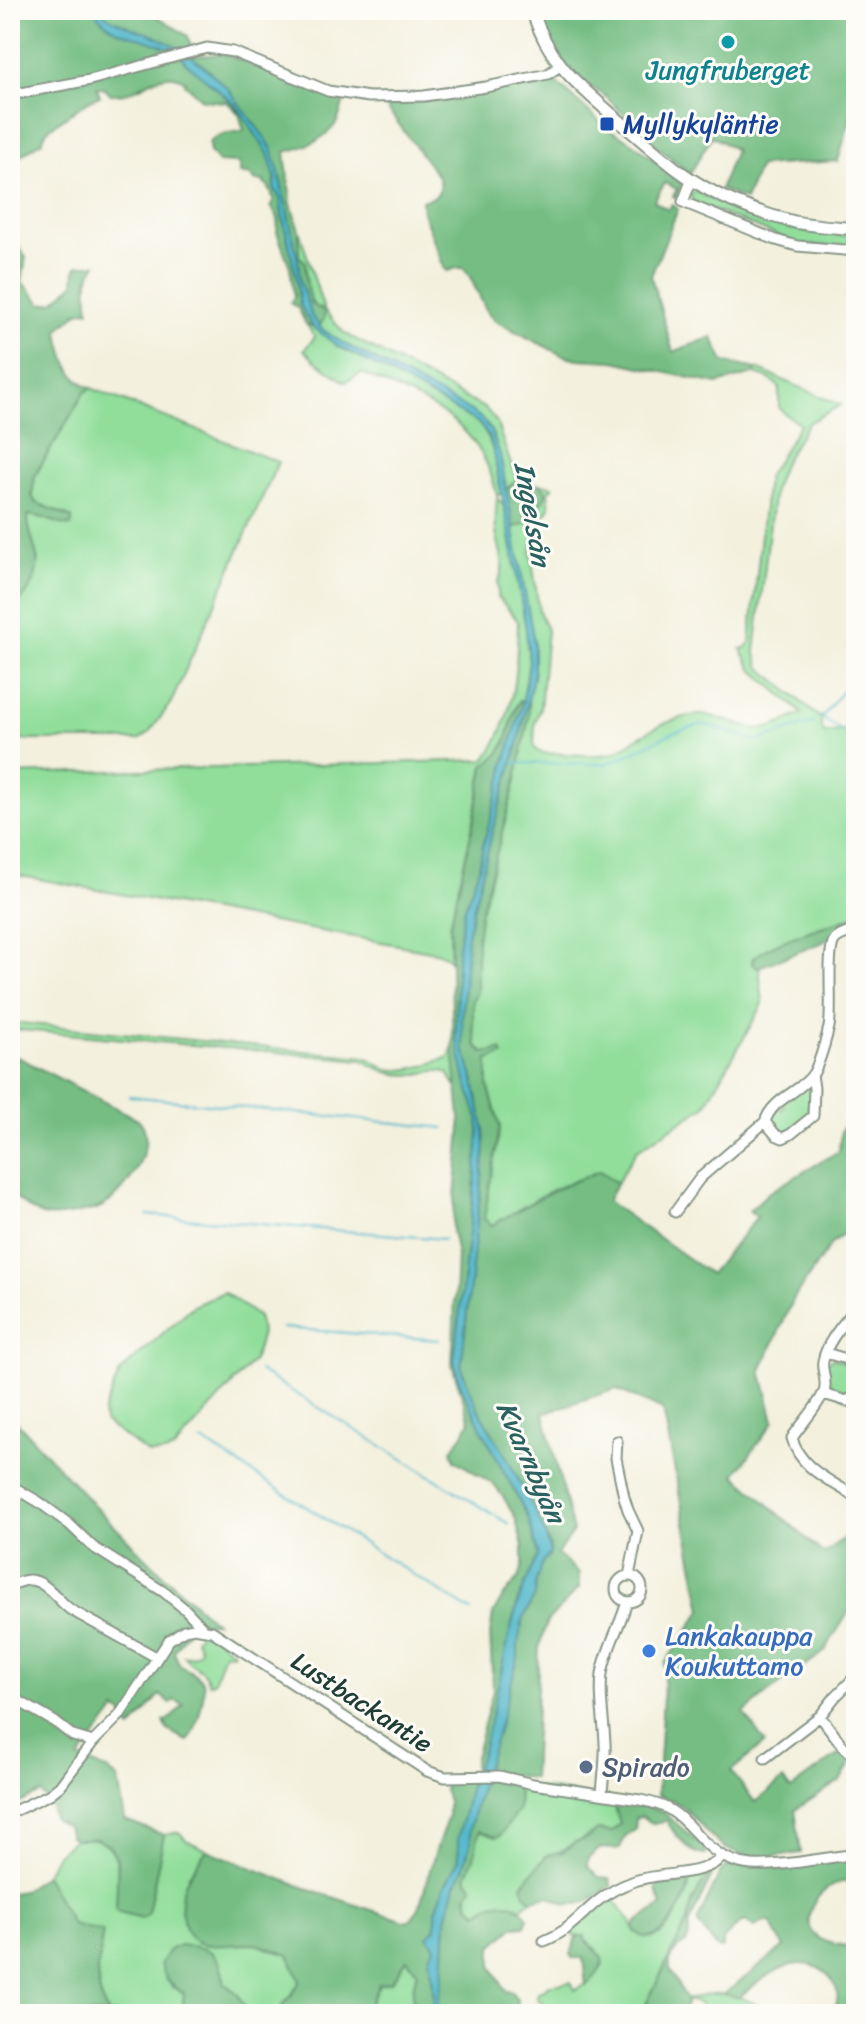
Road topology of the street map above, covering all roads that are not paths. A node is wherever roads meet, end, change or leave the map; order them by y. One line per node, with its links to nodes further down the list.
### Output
1 (532, 10): 2 (street)
2 (560, 66): 3 (street); 4 (street)
3 (10, 95)
4 (692, 179): 5 (street); 6 (street)
5 (856, 229)
6 (856, 251)
7 (856, 930): 8 (street)
8 (812, 1075): 9 (street); 9 (street)
9 (765, 1122): 10 (street)
10 (675, 1212)
11 (856, 1308): 12 (street)
12 (826, 1353): 13 (street); 14 (street)
13 (856, 1366)
14 (823, 1394): 15 (street); 18 (street)
15 (856, 1395)
16 (617, 1441): 19 (street)
17 (10, 1485): 22 (street, Lustbackantie)
18 (856, 1497)
19 (629, 1576): 21 (street); 21 (street)
20 (10, 1585): 23 (street)
21 (627, 1602): 30 (street)
22 (203, 1628): 23 (street); 30 (street, Lustbackantie)
23 (156, 1657): 27 (street)
24 (856, 1676): 26 (street)
25 (10, 1696): 27 (street)
26 (820, 1716): 28 (street); 29 (street)
27 (93, 1742): 31 (street)
28 (765, 1758)
29 (856, 1758)
30 (602, 1794): 33 (street, Lustbackantie)
31 (10, 1813)
32 (856, 1854): 33 (street, Lustbackantie)
33 (722, 1857): 34 (street)
34 (544, 1941)

